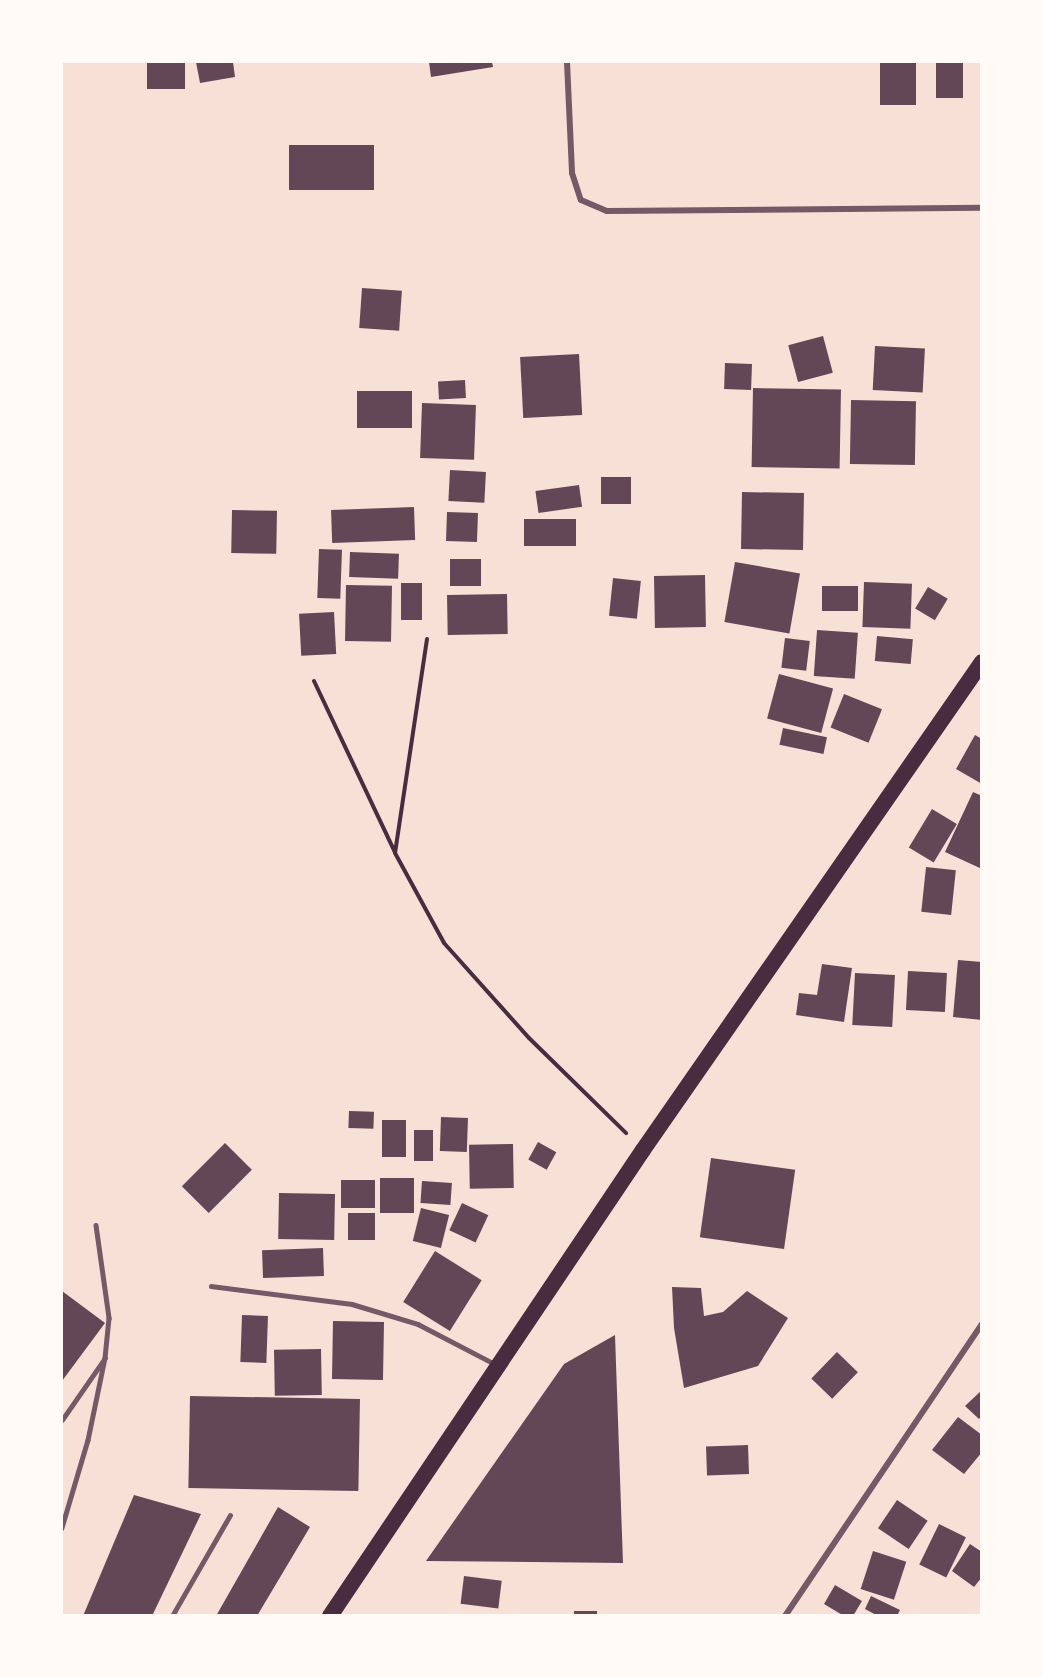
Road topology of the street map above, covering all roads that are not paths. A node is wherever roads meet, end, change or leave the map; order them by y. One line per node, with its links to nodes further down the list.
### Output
1 (567, 62): 2 (street)
2 (981, 208)
3 (981, 663): 8 (highway)
4 (96, 1225): 7 (lane)
5 (211, 1286): 8 (lane)
6 (981, 1324): 14 (street)
7 (105, 1358): 9 (lane); 11 (lane)
8 (497, 1366): 13 (highway)
9 (62, 1420)
10 (230, 1515): 12 (lane)
11 (62, 1528)
12 (172, 1616)
13 (330, 1616)
14 (785, 1616)

